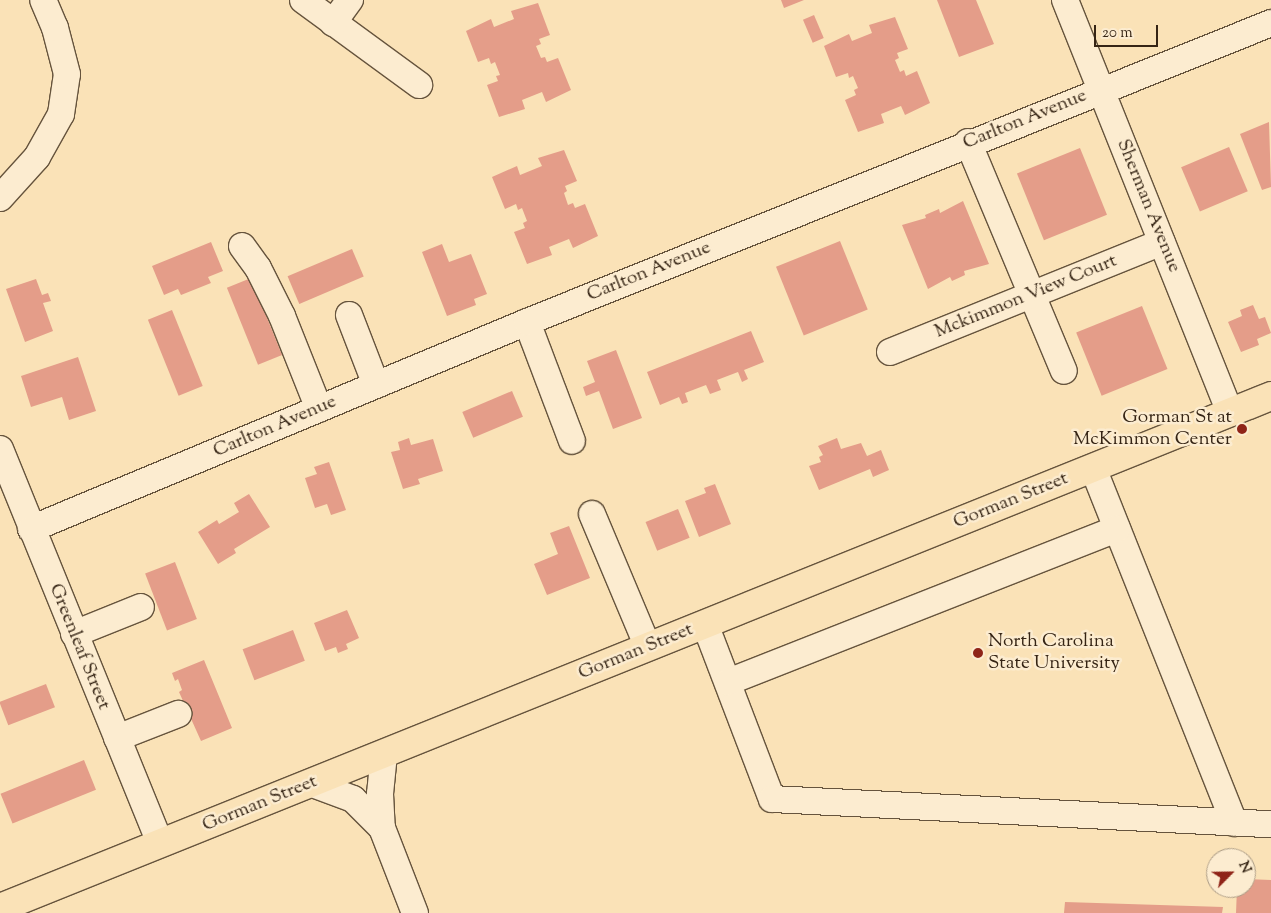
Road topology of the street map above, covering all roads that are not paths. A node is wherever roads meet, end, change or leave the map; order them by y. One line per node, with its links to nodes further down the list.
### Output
1 (43, 0): 10 (street)
2 (303, 0): 6 (street)
3 (350, 0): 6 (street)
4 (1065, 0): 8 (street, Sherman Avenue)
5 (1271, 23): 8 (street, Carlton Avenue)
6 (333, 24): 7 (street)
7 (419, 85)
8 (1101, 90): 9 (street, Carlton Avenue); 11 (street, Sherman Avenue)
9 (968, 142): 13 (street); 15 (street, Carlton Avenue)
10 (0, 198)
11 (1162, 242): 13 (street, Mckimmon View Court); 21 (street, Sherman Avenue)
12 (242, 246): 20 (street)
13 (1032, 294): 16 (street, Mckimmon View Court); 17 (street)
14 (349, 315): 18 (street)
15 (528, 322): 18 (street, Carlton Avenue); 22 (street)
16 (890, 352)
17 (1064, 371)
18 (376, 385): 20 (street, Carlton Avenue)
19 (1271, 396): 21 (main road, Gorman Street)
20 (319, 408): 26 (street, Carlton Avenue)
21 (1230, 412): 24 (main road, Gorman Street)
22 (572, 440)
23 (0, 450): 26 (street, Greenleaf Street)
24 (1092, 468): 27 (street); 29 (main road, Gorman Street)
25 (592, 514): 31 (street)
26 (31, 529): 30 (street, Greenleaf Street)
27 (1117, 529): 32 (street); 37 (street)
28 (141, 607): 30 (street)
29 (706, 624): 31 (main road, Gorman Street); 32 (street)
30 (74, 634): 34 (street, Greenleaf Street)
31 (648, 647): 35 (main road, Gorman Street)
32 (728, 682): 37 (street)
33 (178, 714): 34 (street)
34 (117, 738): 40 (street, Greenleaf Street)
35 (384, 754): 36 (main road, Gorman Street); 39 (street)
36 (310, 784): 39 (street); 40 (main road, Gorman Street)
37 (1234, 823): 38 (street)
38 (1271, 824)
39 (382, 828): 42 (street)
40 (160, 844): 41 (main road, Gorman Street)
41 (0, 908)
42 (415, 913)

